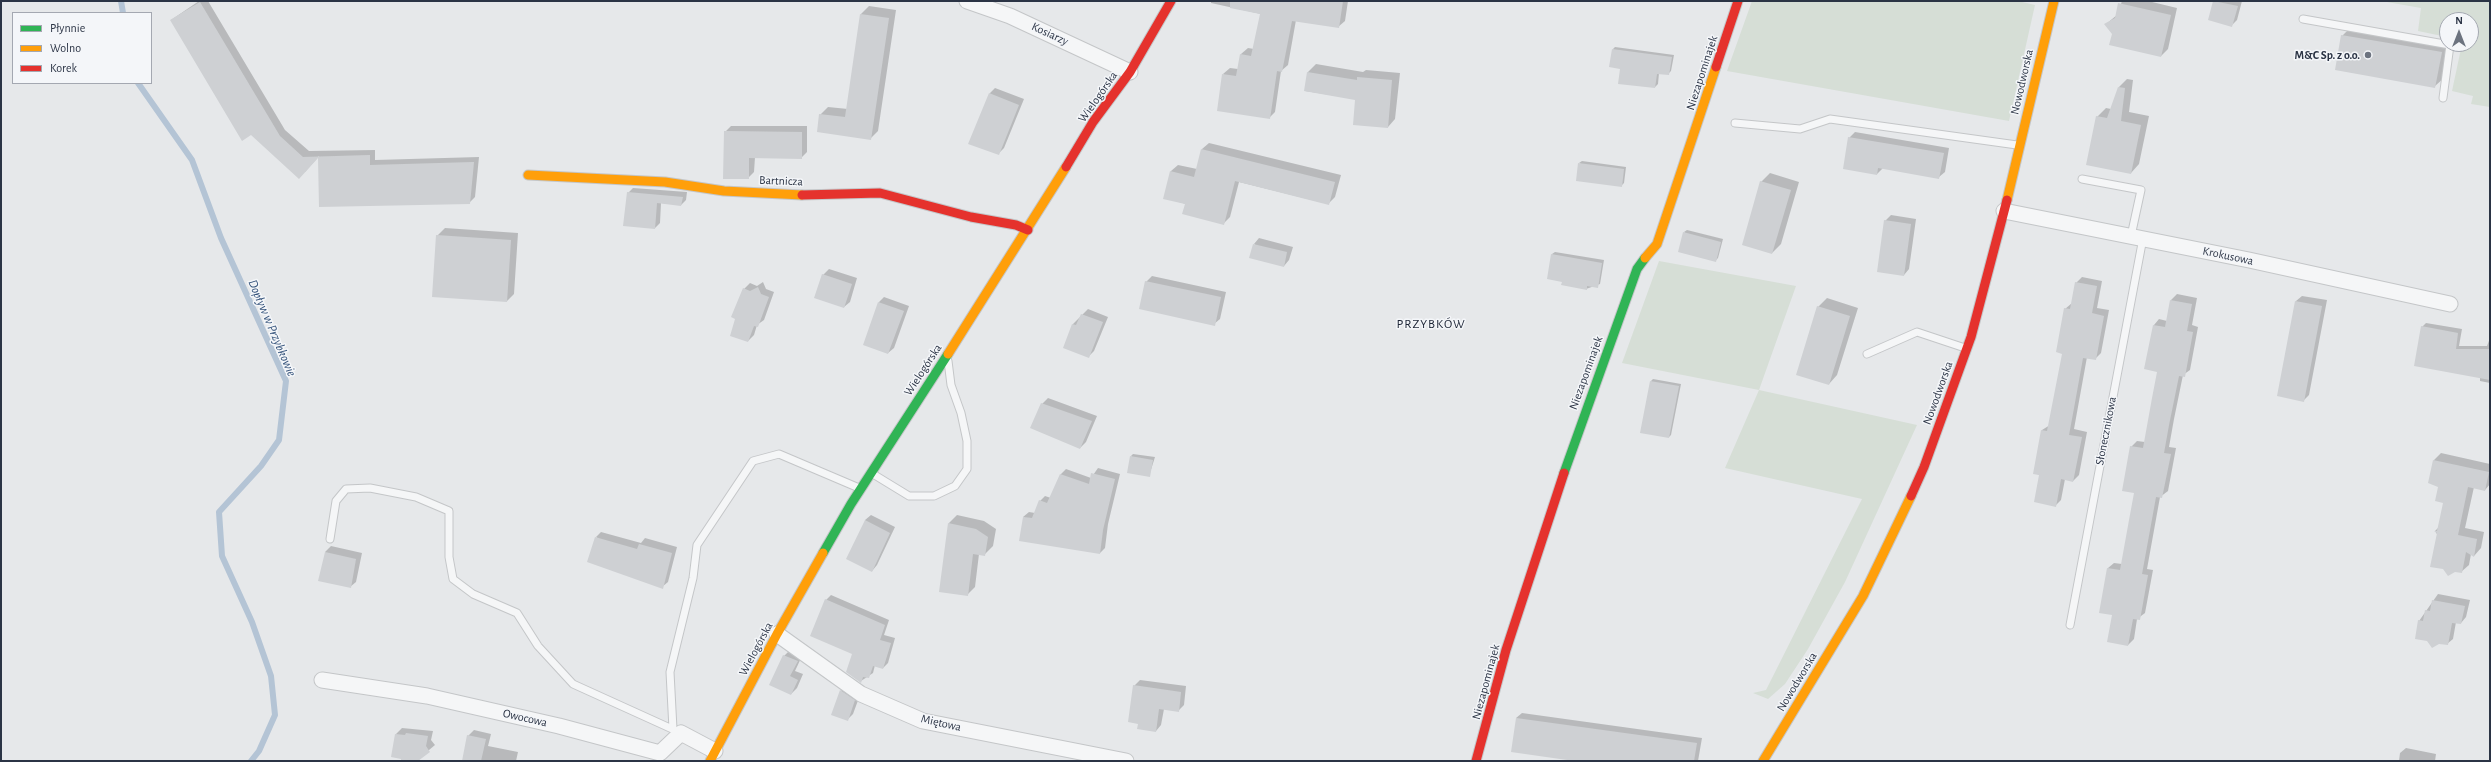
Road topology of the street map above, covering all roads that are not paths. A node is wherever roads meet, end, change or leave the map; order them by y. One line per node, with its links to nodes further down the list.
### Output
1 (967, 1): 6 (street, Kosiarzy)
2 (1171, 1): 6 (street, Wielogórska)
3 (1738, 1): 28 (street, Niezapominajek)
4 (2054, 1): 9 (street, Nowodworska)
5 (2303, 19): 7 (lane)
6 (1130, 72): 13 (street, Wielogórska)
7 (2443, 98)
8 (1735, 123): 9 (lane)
9 (2020, 146): 12 (street, Nowodworska)
10 (528, 175): 13 (street, Bartnicza)
11 (2082, 179): 14 (lane, Słonecznikowa)
12 (2004, 211): 14 (street, Krokusowa); 16 (street, Nowodworska)
13 (1028, 230): 18 (street, Wielogórska)
14 (2137, 237): 15 (street, Krokusowa); 22 (lane, Słonecznikowa)
15 (2450, 304)
16 (1967, 348): 17 (lane); 29 (street, Nowodworska)
17 (1867, 354)
18 (947, 355): 19 (street, Wielogórska); 19 (lane)
19 (872, 473): 20 (street, Wielogórska)
20 (861, 489): 23 (street, Wielogórska); 25 (lane)
21 (330, 539): 25 (lane)
22 (2070, 624)
23 (777, 634): 26 (street, Wielogórska); 27 (street, Miętowa)
24 (322, 680): 25 (street, Owocowa)
25 (677, 731): 26 (street)
26 (712, 756)
27 (1126, 761)
28 (1476, 761)
29 (1763, 761)

